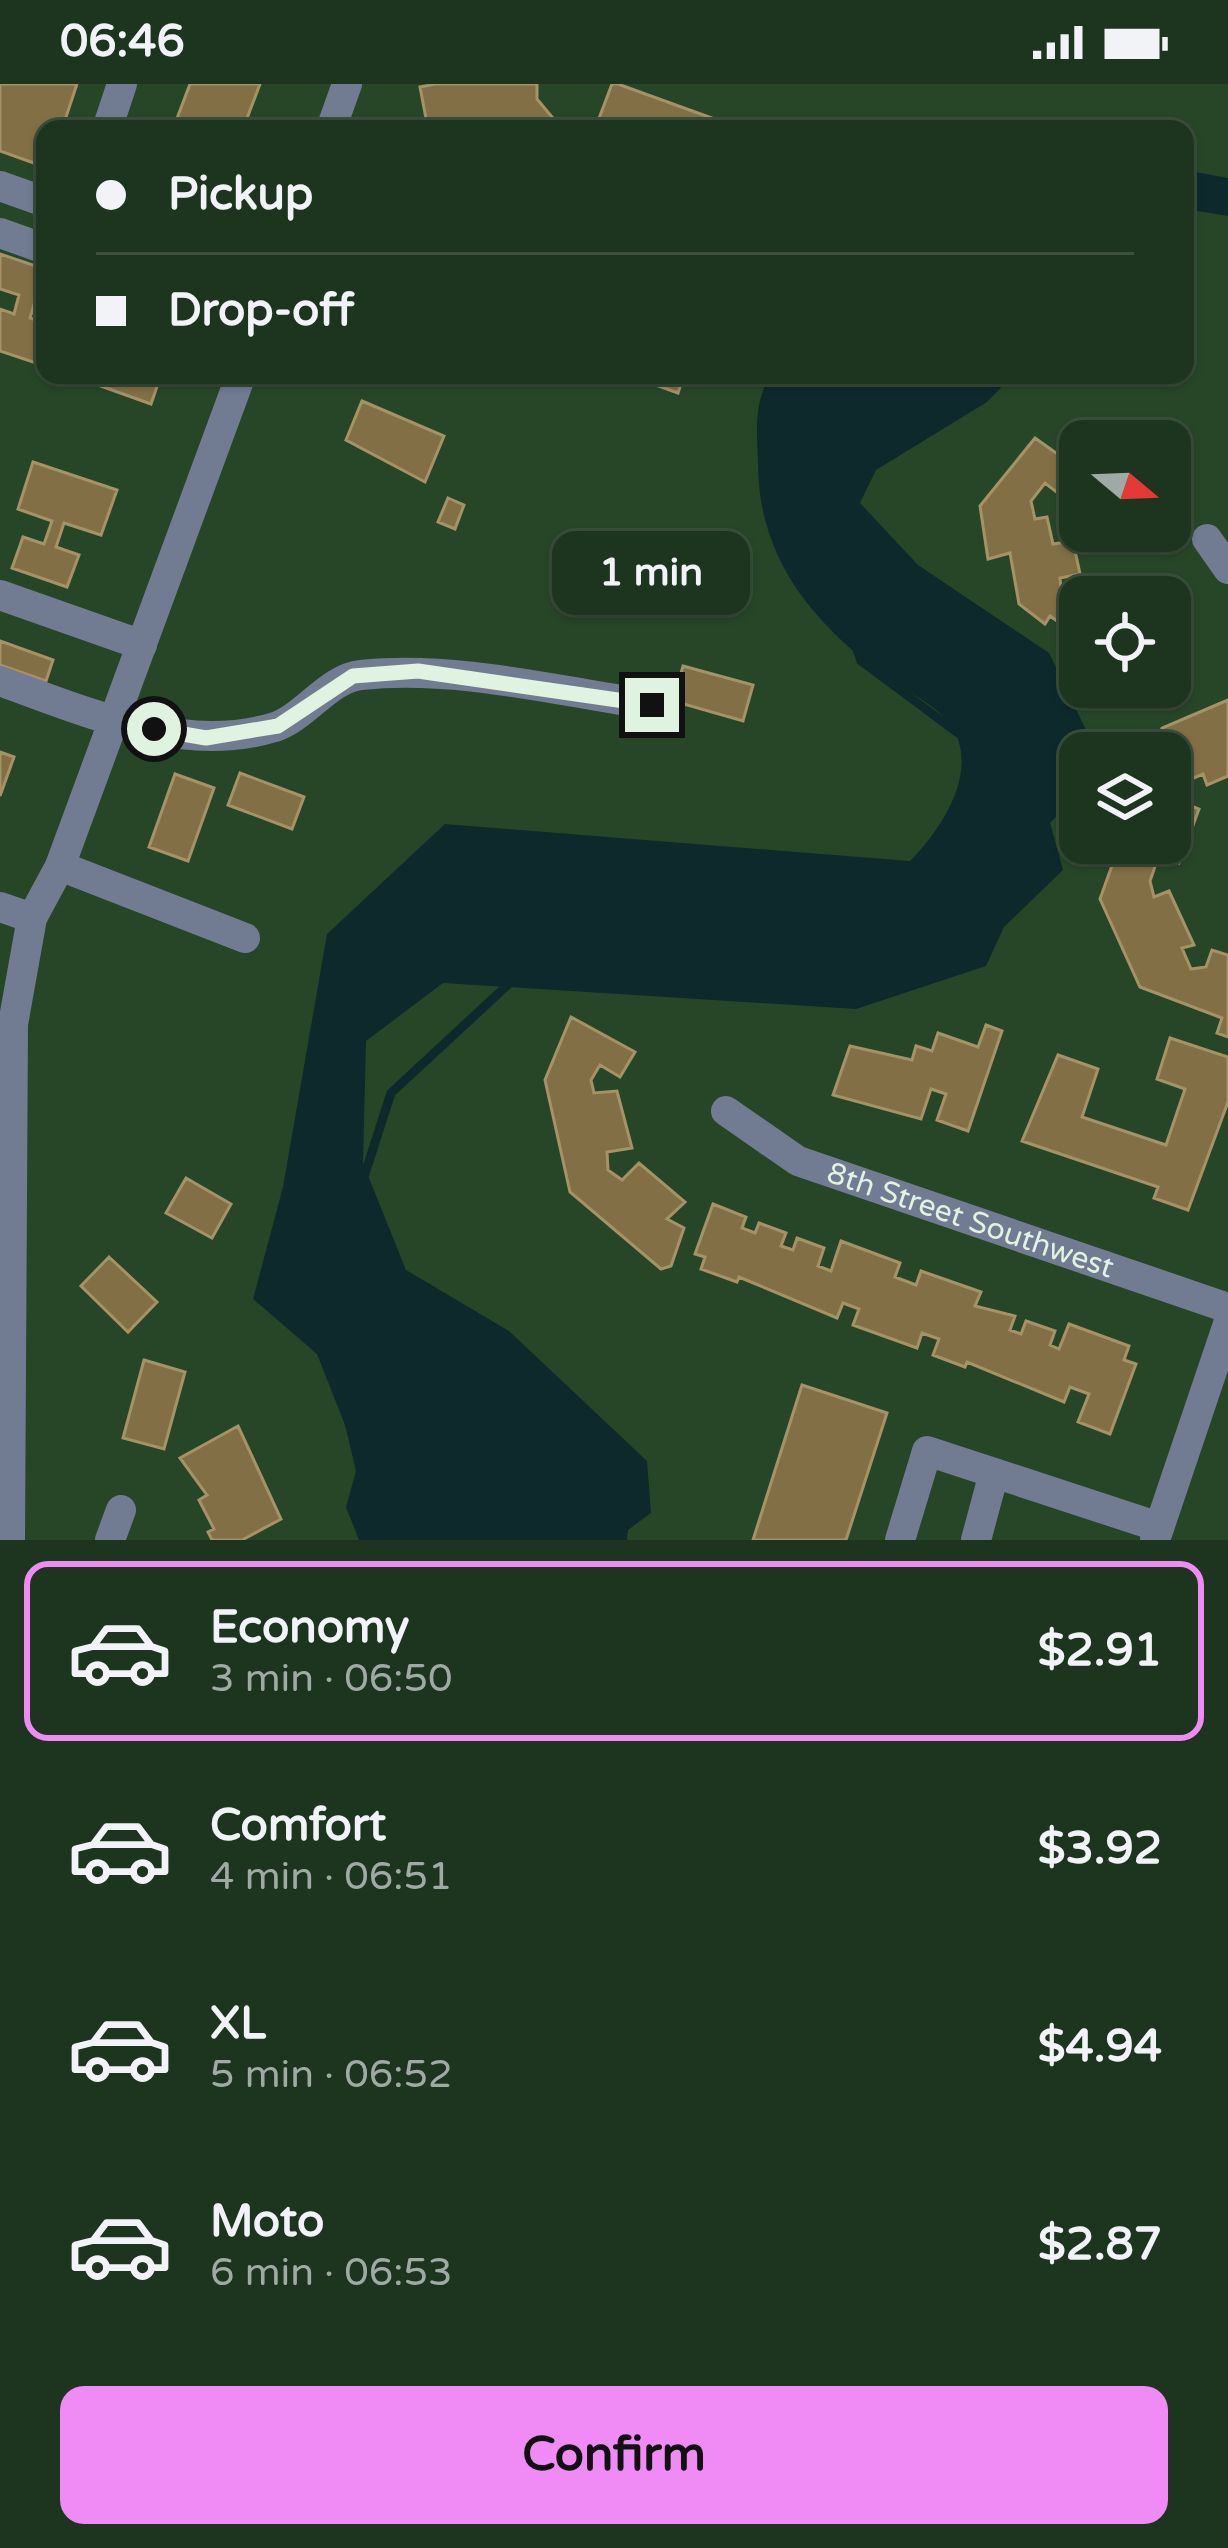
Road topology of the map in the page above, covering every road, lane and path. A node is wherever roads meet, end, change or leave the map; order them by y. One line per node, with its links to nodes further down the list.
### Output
1 (122, 84): 3 (street)
2 (347, 84): 4 (street)
3 (109, 120)
4 (334, 120)
5 (0, 186): 6 (street)
6 (36, 199)
7 (0, 233): 8 (street)
8 (36, 246)
9 (238, 384): 13 (street)
10 (1207, 538): 11 (street)
11 (1228, 568)
12 (0, 596): 13 (street)
13 (142, 645): 16 (street)
14 (0, 681): 16 (street)
15 (652, 705): 16 (street)
16 (114, 721): 17 (street)
17 (60, 866): 19 (street); 20 (street)
18 (0, 907): 19 (street)
19 (32, 918): 24 (street)
20 (245, 938)
21 (726, 1112): 22 (street, 8th Street Southwest)
22 (1228, 1308)
23 (1228, 1324): 27 (street)
24 (6, 1367): 28 (street)
25 (994, 1473): 27 (street); 30 (street); 31 (street)
26 (121, 1510): 29 (street)
27 (1157, 1534)
28 (10, 1540)
29 (110, 1540)
30 (900, 1540)
31 (976, 1540)

